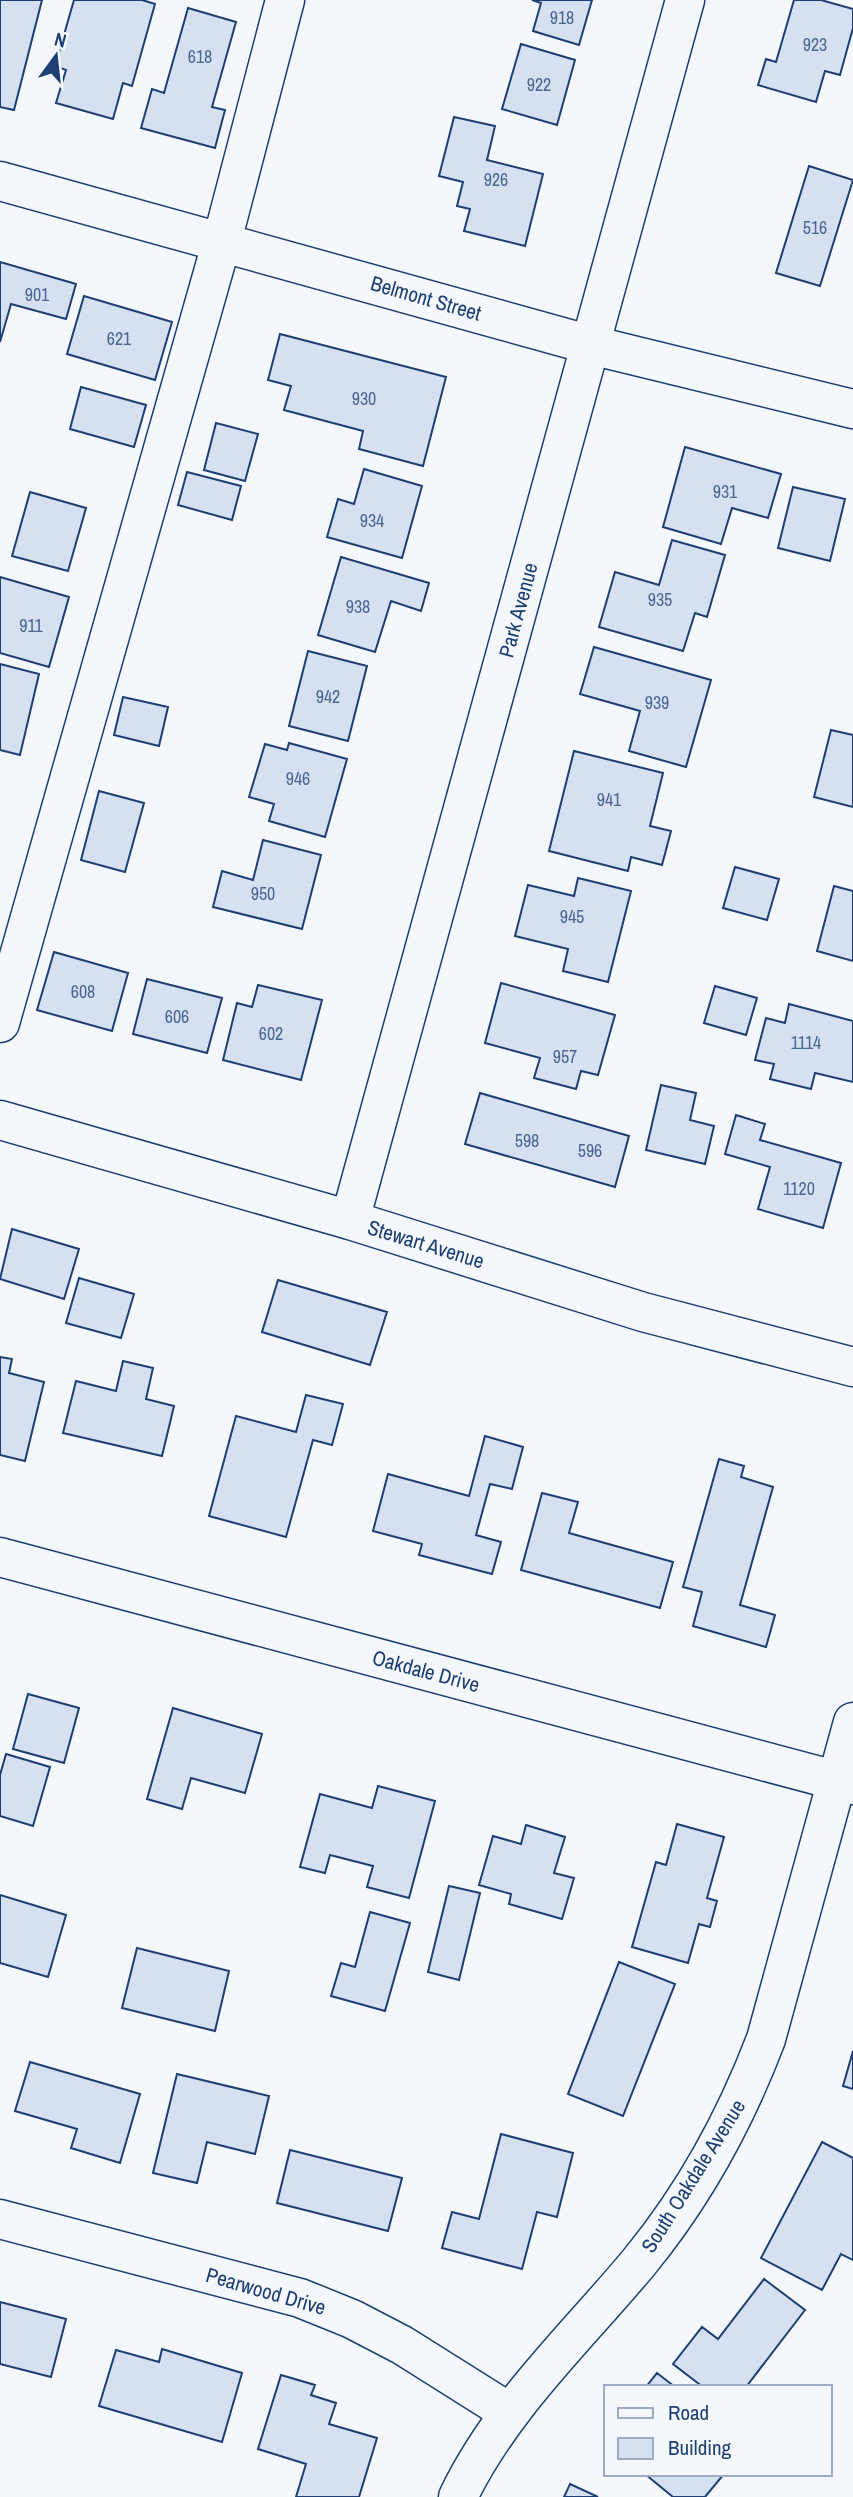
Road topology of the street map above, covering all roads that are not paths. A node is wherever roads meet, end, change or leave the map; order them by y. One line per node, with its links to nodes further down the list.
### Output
1 (285, 0): 4 (street)
2 (685, 0): 5 (street, Park Avenue)
3 (0, 181): 4 (street, Belmont Street)
4 (222, 240): 5 (street, Belmont Street); 7 (street)
5 (591, 345): 6 (street, Belmont Street); 9 (street, Park Avenue)
6 (853, 410)
7 (0, 1023)
8 (0, 1120): 9 (street, Stewart Avenue)
9 (350, 1220): 10 (street, Stewart Avenue)
10 (853, 1367)
11 (0, 1557): 13 (street, Oakdale Drive)
12 (853, 1722): 13 (street, South Oakdale Avenue)
13 (845, 1783): 15 (street, South Oakdale Avenue)
14 (0, 2219): 15 (street, Pearwood Drive)
15 (510, 2413): 16 (street, South Oakdale Avenue)
16 (458, 2497)

